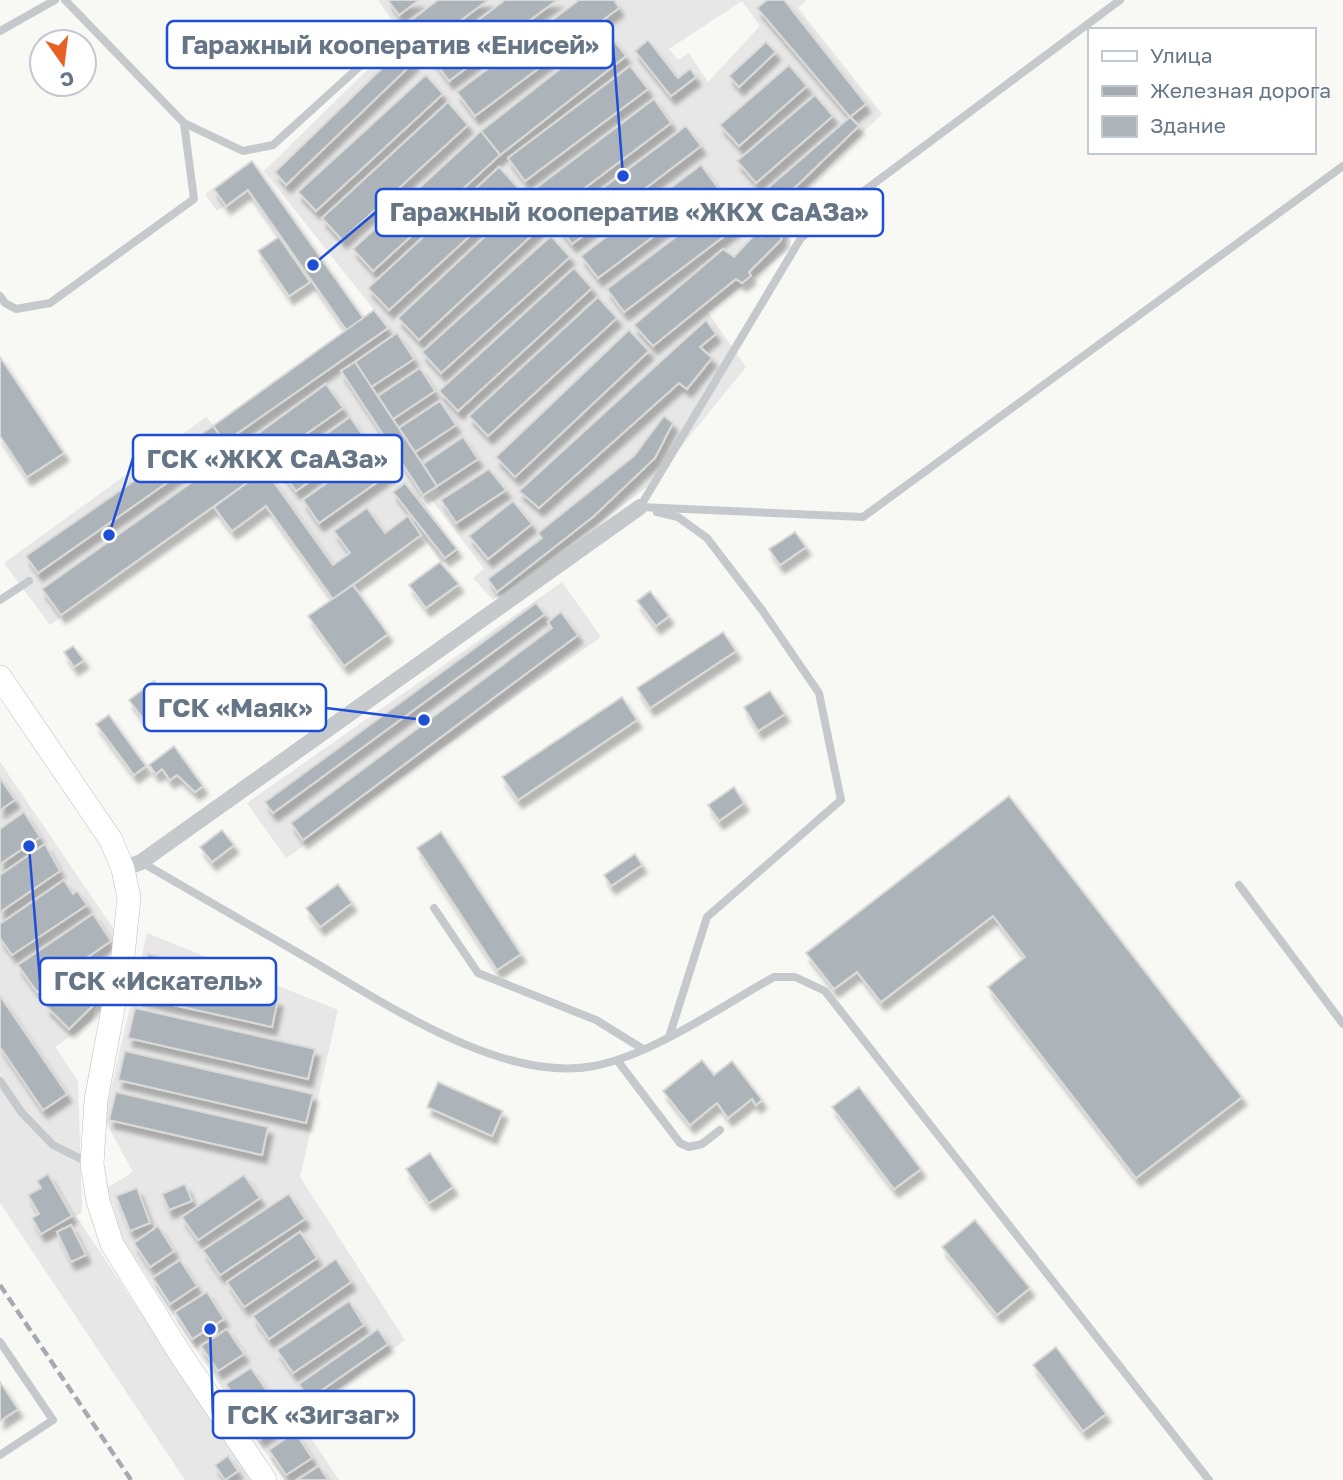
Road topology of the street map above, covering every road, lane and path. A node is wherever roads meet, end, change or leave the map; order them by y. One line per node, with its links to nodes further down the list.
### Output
1 (55, 0): 4 (lane)
2 (65, 0): 6 (lane)
3 (1120, 0): 9 (lane)
4 (0, 32)
5 (391, 38): 6 (lane)
6 (184, 123): 8 (lane)
7 (1343, 166): 9 (lane)
8 (0, 296)
9 (640, 508): 13 (street); 17 (lane)
10 (29, 581): 11 (lane)
11 (0, 600)
12 (0, 677): 13 (street)
13 (132, 866): 19 (lane); 22 (street)
14 (1239, 886): 16 (lane)
15 (434, 908): 18 (lane)
16 (1343, 1024)
17 (670, 1034): 18 (lane); 26 (lane)
18 (643, 1049): 19 (lane)
19 (617, 1060): 21 (lane)
20 (0, 1081): 22 (lane)
21 (720, 1130)
22 (92, 1164): 25 (street)
23 (0, 1342): 24 (lane)
24 (0, 1455)
25 (265, 1480)
26 (1209, 1480)

